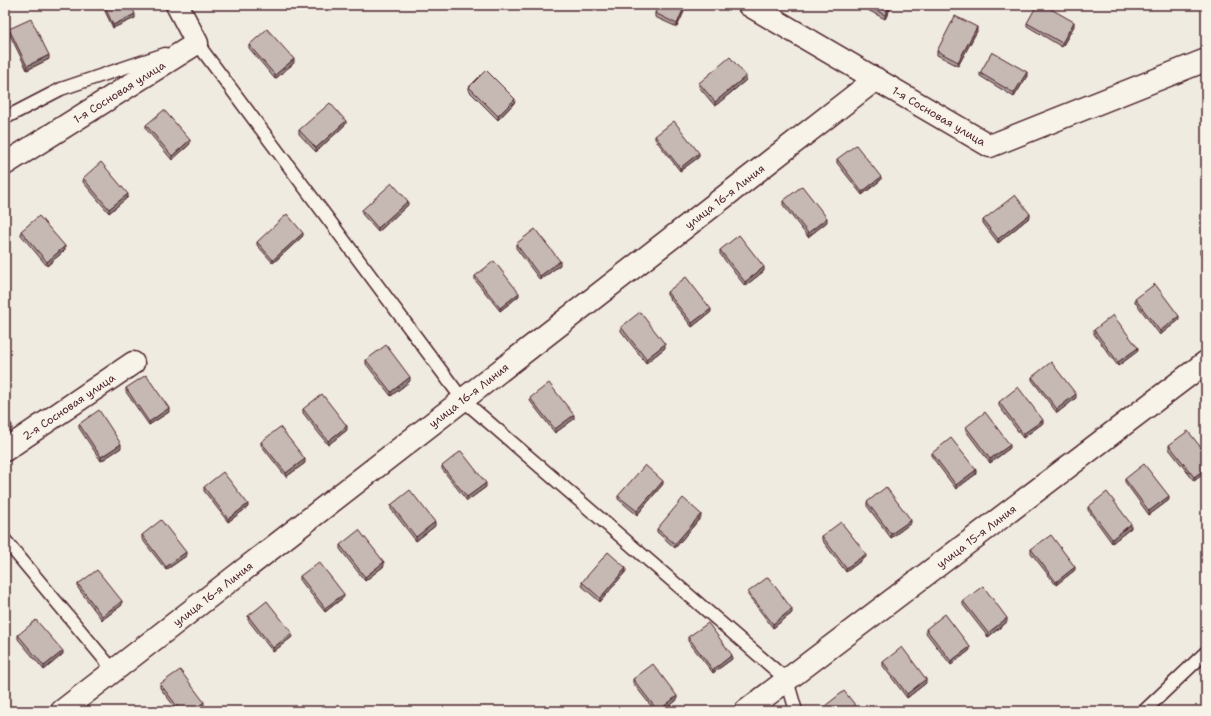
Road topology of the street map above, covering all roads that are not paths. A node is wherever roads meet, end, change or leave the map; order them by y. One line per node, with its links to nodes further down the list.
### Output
1 (177, 5): 3 (street)
2 (749, 5): 5 (street, 1-я Сосновая улица)
3 (197, 43): 6 (lane); 7 (street, 1-я Сосновая улица); 10 (lane)
4 (1206, 60): 5 (street, 1-я Сосновая улица)
5 (876, 79): 10 (street, улица 16-я Линия)
6 (5, 118)
7 (5, 164)
8 (1206, 362): 15 (street, улица 15-я Линия)
9 (133, 363): 11 (street, 2-я Сосновая улица)
10 (463, 400): 14 (street, улица 16-я Линия); 15 (lane)
11 (5, 450)
12 (5, 540): 14 (lane)
13 (1206, 652): 19 (lane)
14 (114, 671): 16 (street, улица 16-я Линия)
15 (787, 680): 17 (street, улица 15-я Линия); 18 (lane)
16 (62, 711)
17 (746, 711)
18 (796, 711)
19 (1144, 711)

